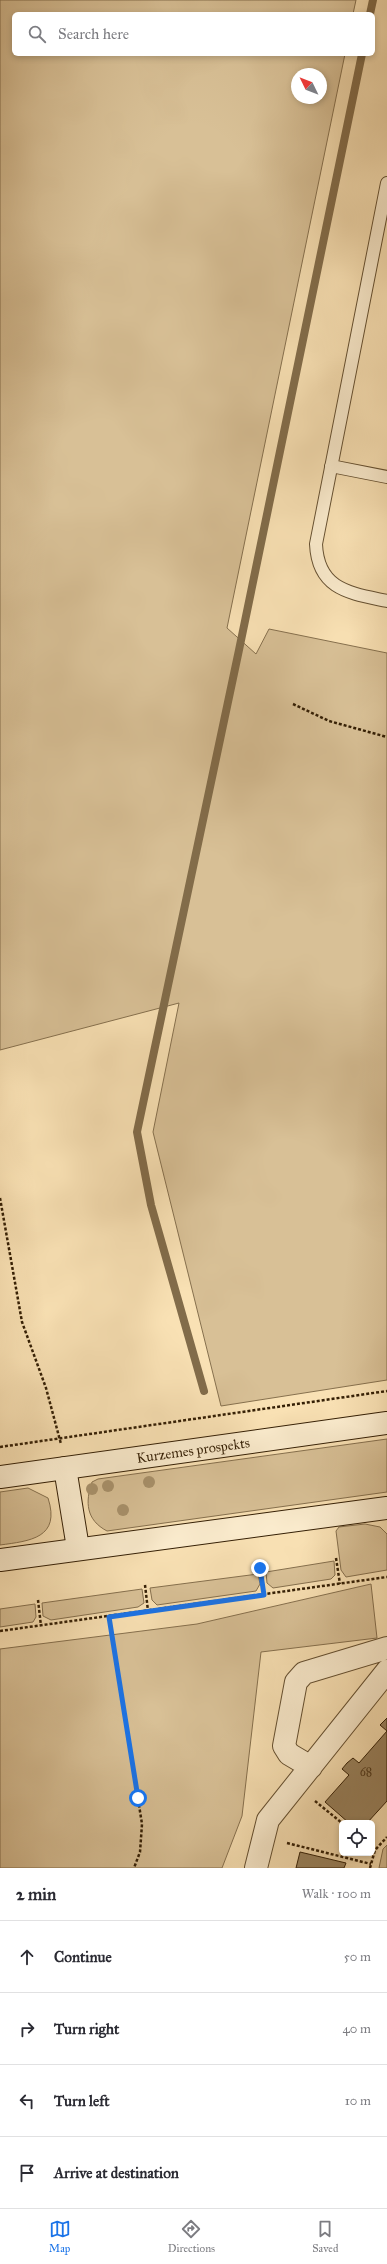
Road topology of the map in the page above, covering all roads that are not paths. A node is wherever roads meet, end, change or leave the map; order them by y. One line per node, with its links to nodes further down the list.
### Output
1 (387, 183): 2 (lane)
2 (384, 215): 3 (lane)
3 (331, 466): 4 (lane); 5 (lane)
4 (387, 477)
5 (387, 601)
6 (387, 1423): 7 (main road, Kurzemes prospekts)
7 (65, 1468): 8 (main road, Kurzemes prospekts); 10 (main road)
8 (0, 1477)
9 (387, 1508): 10 (main road)
10 (79, 1555): 11 (main road)
11 (0, 1560)
12 (387, 1648): 14 (main road)
13 (387, 1671): 14 (main road)
14 (311, 1767): 15 (main road)
15 (256, 1868)

